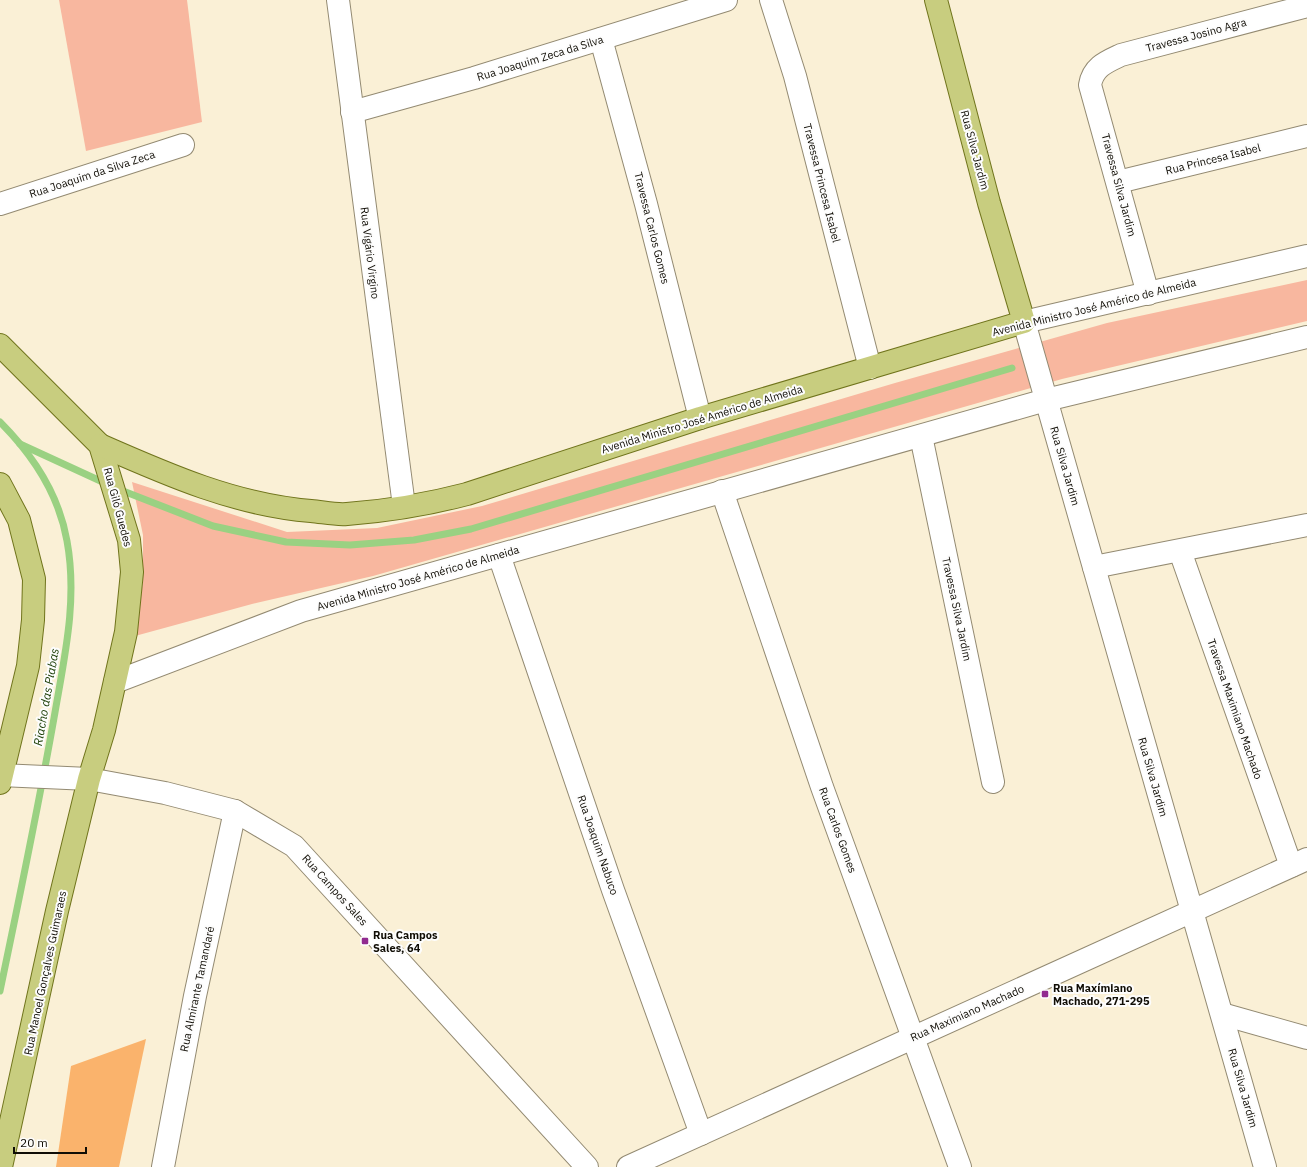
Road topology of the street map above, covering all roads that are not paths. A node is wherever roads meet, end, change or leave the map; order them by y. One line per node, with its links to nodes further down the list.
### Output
1 (338, 0): 8 (street, Rua Vigário Virgino)
2 (726, 0): 6 (street, Rua Joaquim Zeca da Silva)
3 (771, 0): 18 (street, Travessa Princesa Isabel)
4 (936, 0): 15 (main road, Rua Silva Jardim)
5 (1307, 6): 7 (street, Travessa Josino Agra)
6 (602, 39): 8 (street, Rua Joaquim Zeca da Silva); 20 (street, Travessa Carlos Gomes)
7 (1092, 77): 11 (street, Travessa Silva Jardim)
8 (352, 112): 25 (street, Rua Vigário Virgino)
9 (1307, 136): 11 (street, Rua Princesa Isabel)
10 (183, 144): 12 (street, Rua Joaquim da Silva Zeca)
11 (1118, 182): 14 (street, Travessa Silva Jardim)
12 (0, 204)
13 (1307, 256): 14 (street, Avenida Ministro José Américo de Almeida)
14 (1148, 294): 15 (street, Avenida Ministro José Américo de Almeida)
15 (1025, 328): 18 (main road, Avenida Ministro José Américo de Almeida); 19 (street, Rua Silva Jardim)
16 (1306, 341): 19 (street, Avenida Ministro José Américo de Almeida)
17 (0, 345): 22 (main road, Rua Giló Guedes)
18 (870, 368): 20 (main road, Avenida Ministro José Américo de Almeida)
19 (1044, 393): 21 (street, Avenida Ministro José Américo de Almeida); 29 (street, Rua Silva Jardim)
20 (700, 418): 25 (main road, Avenida Ministro José Américo de Almeida)
21 (921, 436): 24 (street, Avenida Ministro José Américo de Almeida); 33 (street, Travessa Silva Jardim)
22 (100, 445): 25 (main road, Avenida Ministro José Américo de Almeida); 30 (main road, Rua Giló Guedes)
23 (0, 484): 31 (main road)
24 (722, 491): 28 (street, Avenida Ministro José Américo de Almeida); 38 (street, Rua Carlos Gomes)
25 (404, 506)
26 (1307, 525): 27 (street)
27 (1180, 551): 29 (street); 35 (street, Travessa Maximiano Machado)
28 (499, 555): 30 (street, Avenida Ministro José Américo de Almeida); 40 (street, Rua Joaquim Nabuco)
29 (1094, 567): 36 (street, Rua Silva Jardim)
30 (114, 682): 32 (main road, Rua Giló Guedes)
31 (1, 777): 32 (street, Rua Campos Sales)
32 (89, 779): 34 (street, Rua Campos Sales); 42 (main road, Rua Manoel Gonçalves Guimaraes)
33 (993, 782)
34 (235, 811): 43 (street, Rua Almirante Tamandaré); 44 (street, Rua Campos Sales)
35 (1299, 863): 36 (street, Rua Maximiano Machado)
36 (1191, 911): 37 (street, Rua Silva Jardim); 38 (street, Rua Maximiano Machado)
37 (1222, 1014): 39 (street); 47 (street, Rua Silva Jardim)
38 (913, 1038): 40 (street, Rua Maximiano Machado); 46 (street, Rua Carlos Gomes)
39 (1307, 1038)
40 (701, 1134): 41 (street, Rua Maximiano Machado)
41 (649, 1163): 45 (street, Rua Maximiano Machado)
42 (1, 1167)
43 (163, 1167)
44 (587, 1167)
45 (628, 1167)
46 (960, 1167)
47 (1265, 1167)

